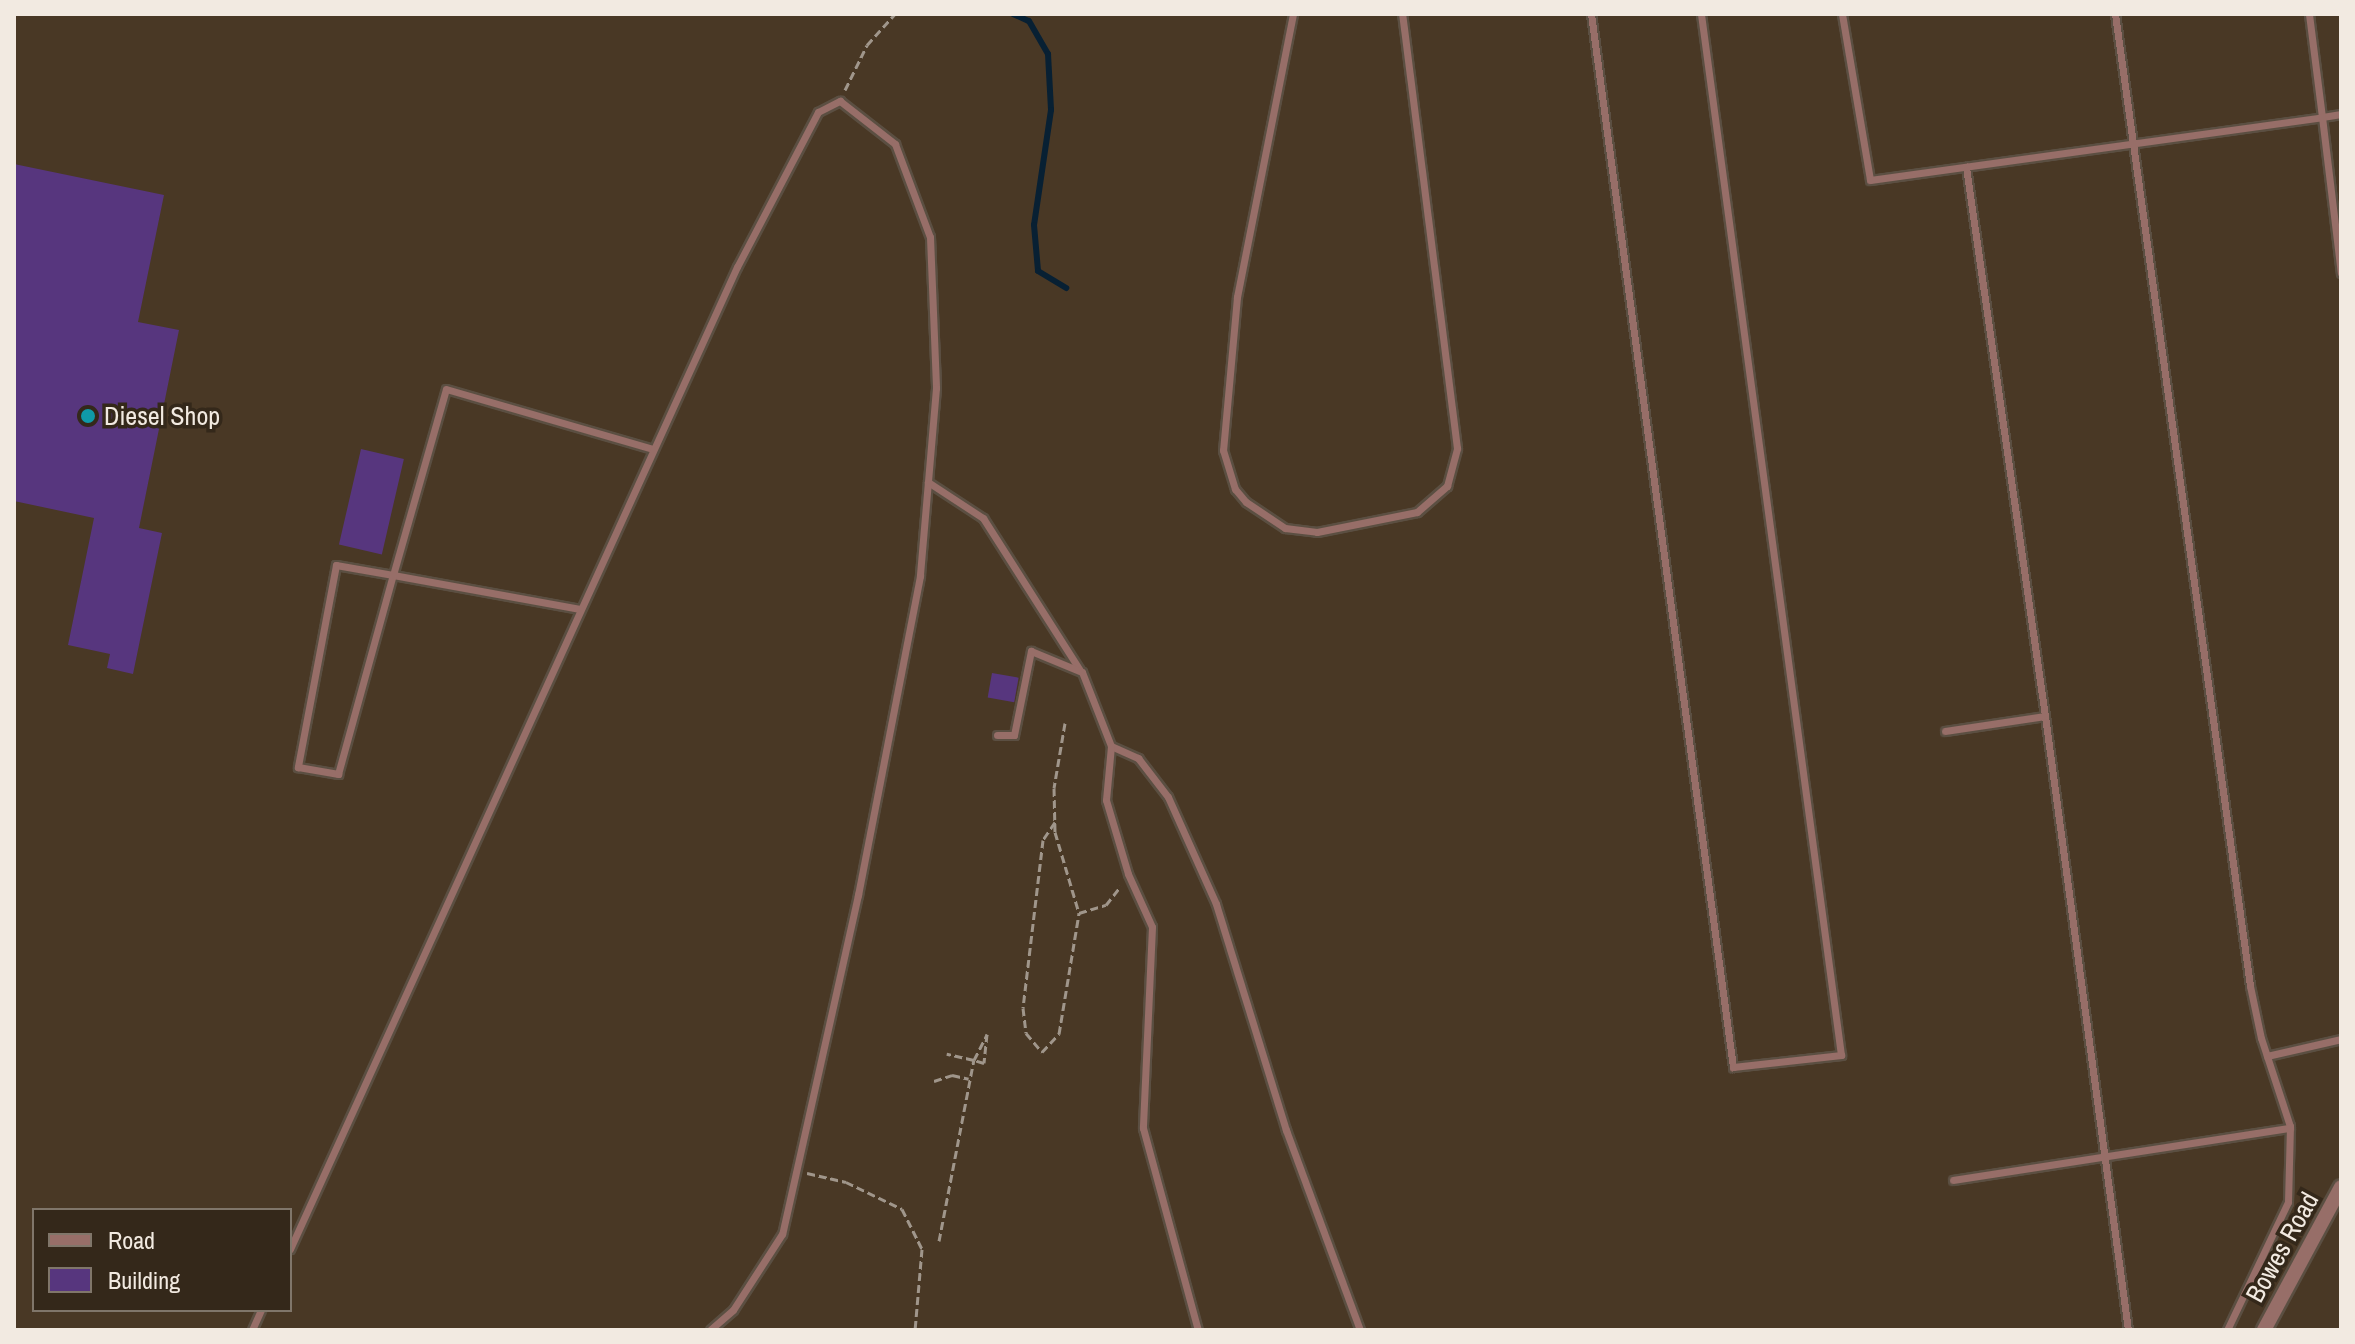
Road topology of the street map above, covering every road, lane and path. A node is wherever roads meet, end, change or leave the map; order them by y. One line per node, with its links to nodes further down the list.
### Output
1 (895, 14): 9 (path)
2 (1293, 14): 3 (lane)
3 (1402, 14)
4 (1591, 14): 5 (lane)
5 (1701, 14)
6 (1842, 14): 13 (lane)
7 (2115, 14): 12 (lane)
8 (2309, 14): 11 (lane)
9 (840, 101): 15 (lane); 16 (lane)
10 (2341, 114): 11 (lane)
11 (2322, 117): 12 (lane); 14 (lane)
12 (2133, 143): 13 (lane); 30 (lane)
13 (1966, 167): 20 (lane)
14 (2341, 273)
15 (652, 449): 17 (lane); 18 (lane)
16 (928, 482): 19 (lane); 36 (lane)
17 (393, 575): 17 (lane); 18 (lane)
18 (580, 609): 40 (lane)
19 (1082, 672): 23 (lane); 24 (lane)
20 (2045, 716): 22 (lane); 35 (lane)
21 (1065, 723): 25 (path)
22 (1945, 731)
23 (997, 735)
24 (1111, 746): 26 (lane); 44 (lane)
25 (1055, 822): 27 (path); 27 (path)
26 (1128, 874): 27 (path); 43 (lane)
27 (1079, 913)
28 (2341, 1039): 30 (lane)
29 (947, 1054): 31 (path)
30 (2267, 1056): 34 (lane)
31 (974, 1060): 31 (path); 32 (path)
32 (970, 1079): 33 (path); 39 (path)
33 (934, 1081)
34 (2290, 1128): 35 (lane); 46 (lane)
35 (2105, 1156): 37 (lane); 45 (lane)
36 (796, 1170): 41 (lane); 42 (path)
37 (1953, 1180)
38 (2341, 1187): 47 (street, Bowes Road)
39 (939, 1241)
40 (292, 1245)
41 (710, 1330)
42 (915, 1330)
43 (1198, 1330)
44 (1360, 1330)
45 (2128, 1330)
46 (2227, 1330)
47 (2264, 1330)

